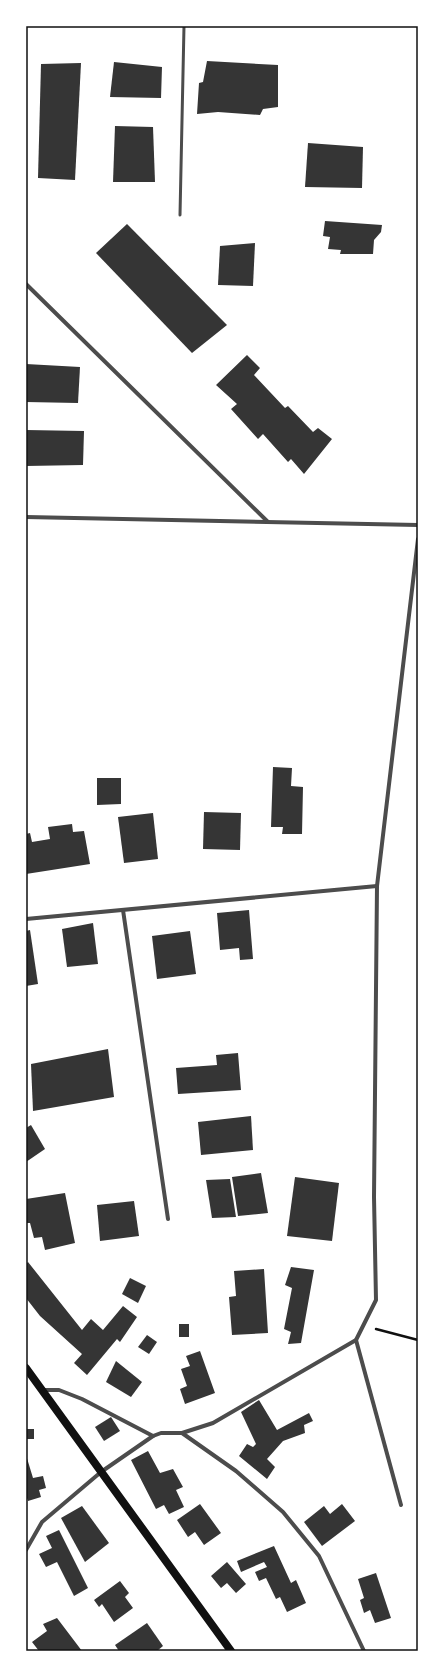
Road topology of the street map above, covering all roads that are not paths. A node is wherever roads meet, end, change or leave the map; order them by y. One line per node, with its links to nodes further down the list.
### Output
1 (184, 26): 2 (lane)
2 (180, 215)
3 (26, 284): 5 (street)
4 (26, 517): 5 (street)
5 (268, 522): 6 (street)
6 (418, 525)
7 (418, 539): 8 (street)
8 (377, 886): 9 (street); 12 (street)
9 (123, 910): 10 (street); 11 (street)
10 (26, 919)
11 (168, 1219)
12 (356, 1340): 15 (street); 18 (street)
13 (26, 1368): 14 (main road)
14 (42, 1390): 16 (street); 17 (main road)
15 (182, 1433): 16 (street); 21 (street)
16 (153, 1436): 17 (street)
17 (101, 1472): 19 (street); 20 (main road)
18 (401, 1505)
19 (26, 1550)
20 (231, 1651)
21 (364, 1651)

